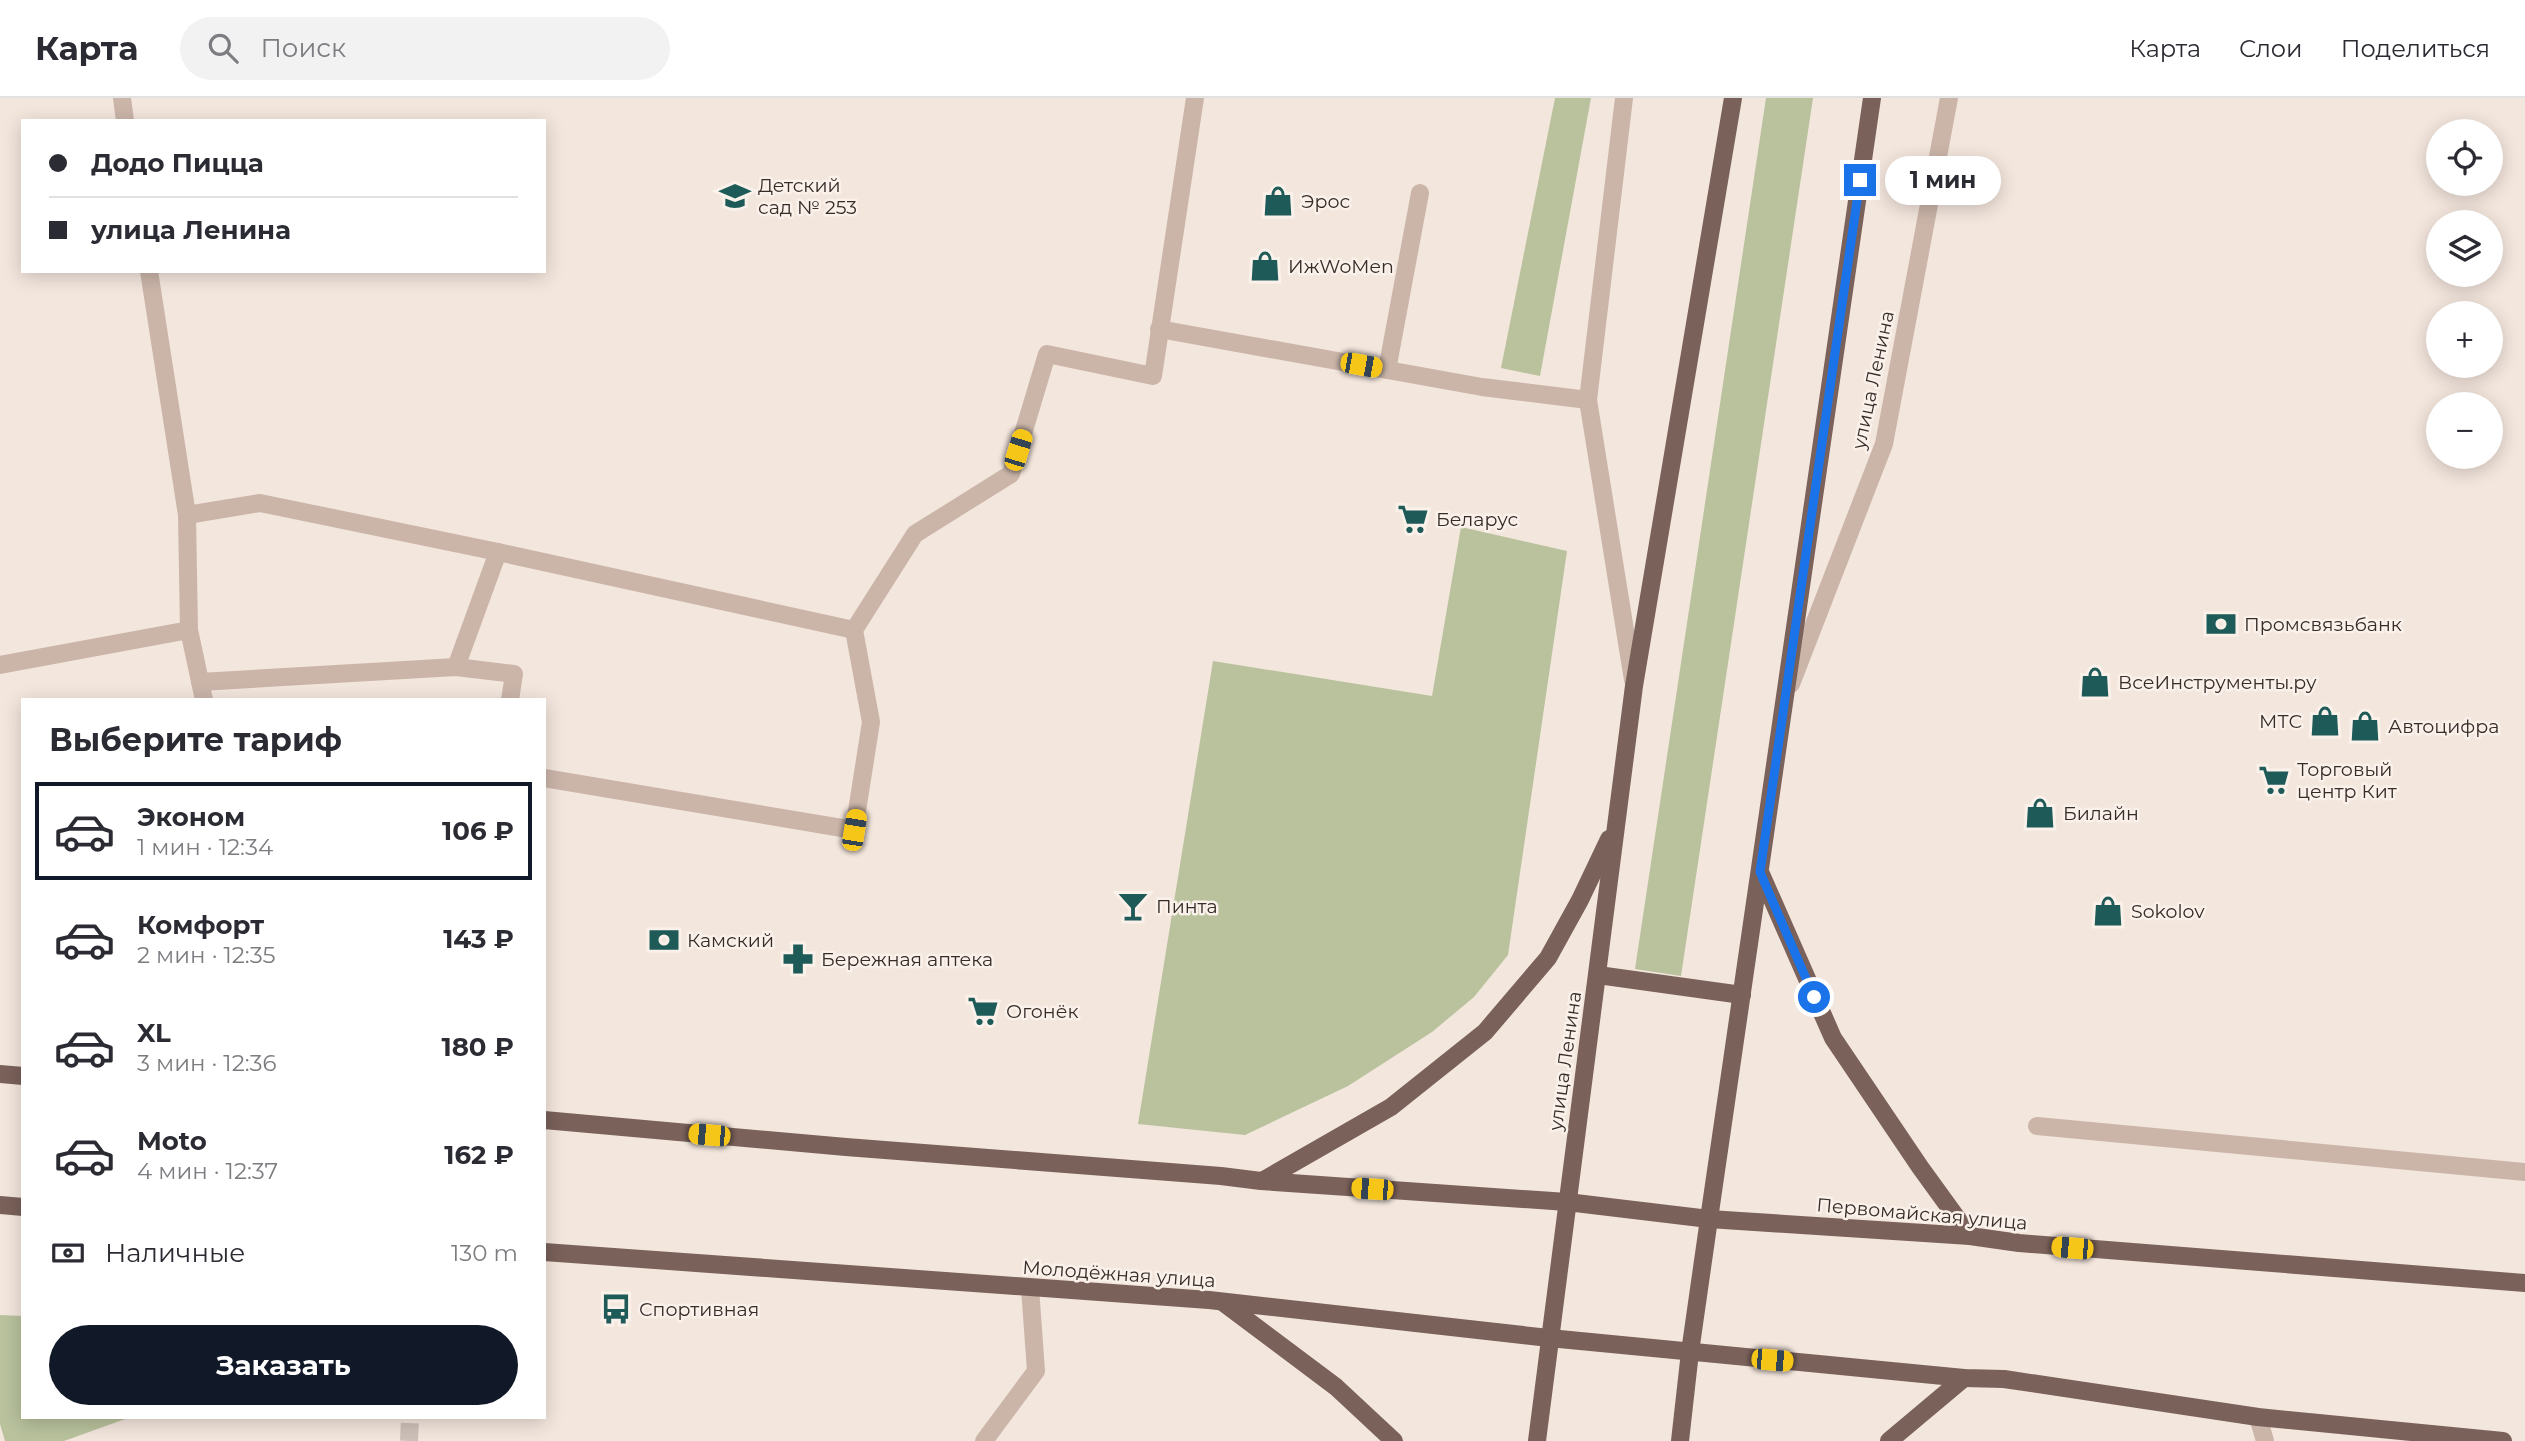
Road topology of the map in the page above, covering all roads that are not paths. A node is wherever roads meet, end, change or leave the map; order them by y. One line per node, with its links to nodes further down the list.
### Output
1 (122, 98): 7 (street)
2 (1195, 98): 10 (street)
3 (1624, 98): 12 (street, улица Ленина)
4 (1733, 98): 20 (main road, улица Ленина)
5 (1871, 98): 23 (main road, улица Ленина)
6 (1949, 98): 23 (street, улица Ленина)
7 (125, 119)
8 (1420, 193): 11 (street)
9 (149, 273): 13 (street)
10 (1160, 330): 11 (street); 16 (street)
11 (1387, 370): 12 (street)
12 (1588, 400): 20 (street, улица Ленина)
13 (187, 515): 14 (street); 15 (street)
14 (498, 552): 16 (street); 18 (street)
15 (189, 630): 17 (street); 19 (street)
16 (853, 630): 24 (street)
17 (0, 665)
18 (456, 667): 19 (street); 22 (street)
19 (200, 682): 21 (street)
20 (1634, 686): 25 (main road, улица Ленина)
21 (204, 698)
22 (510, 698)
23 (1784, 700): 26 (main road, улица Ленина)
24 (546, 778)
25 (1616, 823): 27 (main road, улица Ленина); 34 (main road)
26 (1760, 872): 28 (main road, улица Ленина); 39 (main road)
27 (1598, 975): 28 (main road); 35 (main road, улица Ленина)
28 (1742, 995): 38 (main road, улица Ленина)
29 (0, 1074): 30 (main road)
30 (21, 1076)
31 (546, 1120): 34 (main road)
32 (2037, 1126): 33 (street)
33 (2525, 1172)
34 (1261, 1181): 35 (main road)
35 (1567, 1202): 38 (main road, Первомайская улица); 44 (main road, улица Ленина)
36 (0, 1205): 37 (main road)
37 (21, 1207)
38 (1709, 1219): 39 (main road, Первомайская улица); 45 (main road, улица Ленина)
39 (1970, 1236): 41 (main road, Первомайская улица)
40 (546, 1252): 42 (main road, Молодёжная улица)
41 (2525, 1283)
42 (1030, 1288): 43 (main road, Молодёжная улица); 48 (street)
43 (1224, 1303): 44 (main road, Молодёжная улица); 49 (main road)
44 (1549, 1338): 45 (main road, Молодёжная улица); 50 (main road, улица Ленина)
45 (1690, 1352): 46 (main road); 51 (main road, улица Ленина)
46 (1964, 1378): 47 (main road); 52 (main road)
47 (2258, 1417): 53 (street); 54 (main road)
48 (984, 1441)
49 (1394, 1441)
50 (1537, 1441)
51 (1680, 1441)
52 (1889, 1441)
53 (2265, 1441)
54 (2504, 1441)

